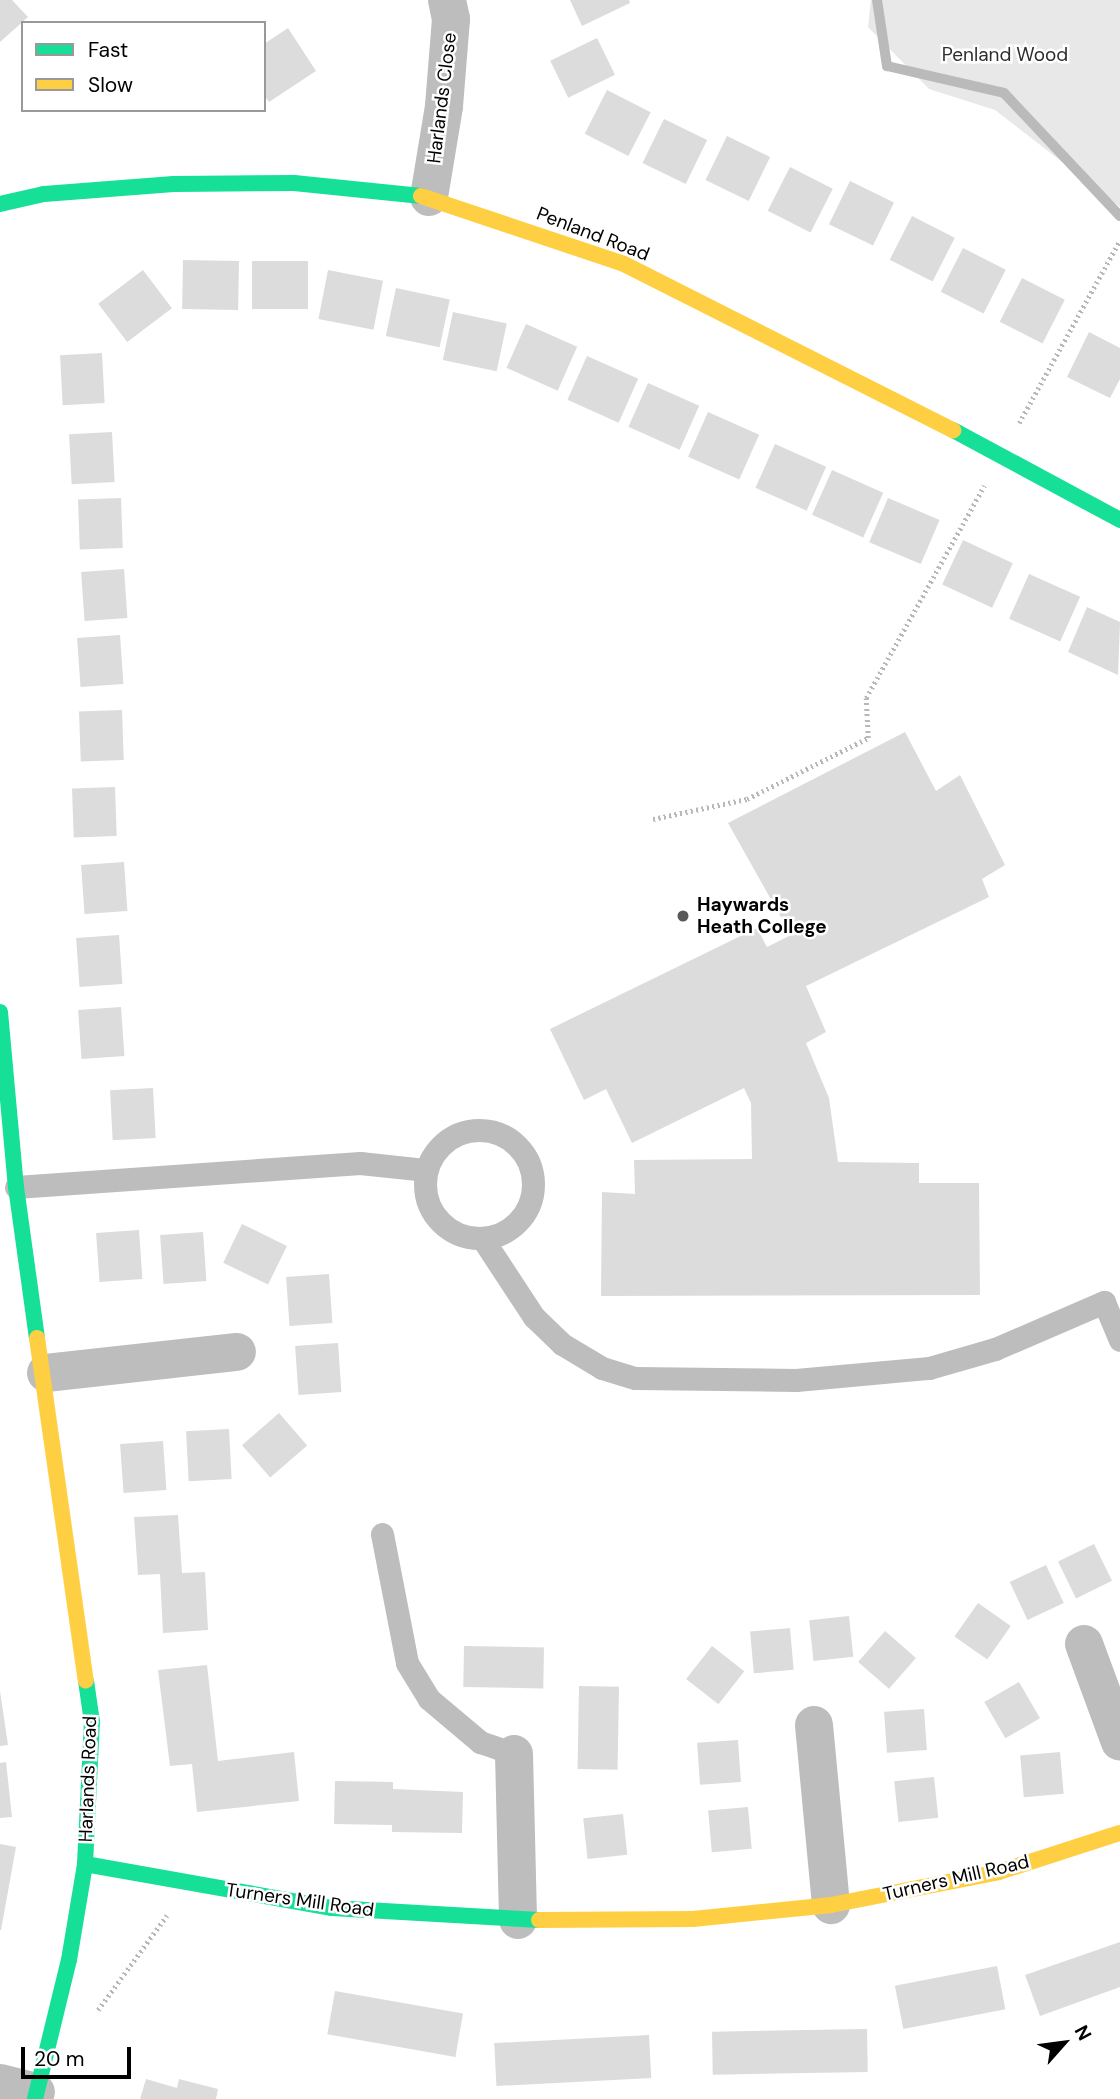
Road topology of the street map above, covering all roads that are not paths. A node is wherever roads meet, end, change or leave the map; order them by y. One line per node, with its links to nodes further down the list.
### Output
1 (447, 0): 2 (street, Harlands Close)
2 (429, 197): 3 (street, Penland Road); 4 (street, Penland Road)
3 (0, 204)
4 (1120, 520)
5 (0, 1013): 7 (street, Harlands Road)
6 (425, 1170): 7 (lane); 8 (lane); 8 (lane)
7 (16, 1187): 11 (street, Harlands Road)
8 (484, 1241): 9 (lane)
9 (1120, 1340)
10 (237, 1352): 11 (street)
11 (46, 1373): 18 (street, Harlands Road)
12 (382, 1534): 16 (lane)
13 (1084, 1644): 15 (street)
14 (814, 1725): 19 (street)
15 (1120, 1742)
16 (514, 1754): 20 (street)
17 (1120, 1833): 19 (street, Turners Mill Road)
18 (85, 1864): 20 (street, Turners Mill Road); 22 (street, Harlands Road)
19 (831, 1905): 20 (street, Turners Mill Road)
20 (518, 1920)
21 (0, 2083): 22 (street)
22 (35, 2096)

